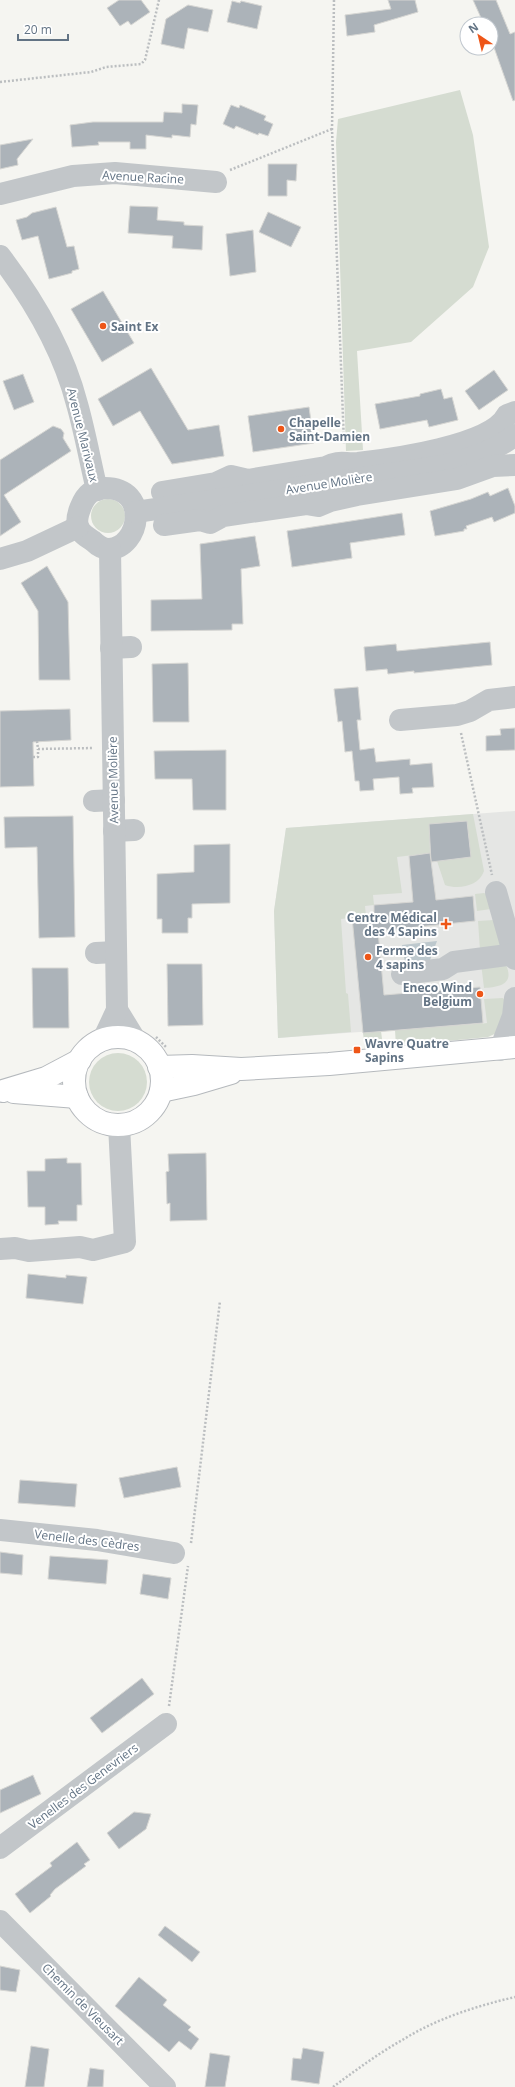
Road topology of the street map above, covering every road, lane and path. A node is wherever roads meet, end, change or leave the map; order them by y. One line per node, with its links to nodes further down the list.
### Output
1 (159, 0): 3 (path)
2 (334, 0): 4 (path)
3 (0, 82)
4 (332, 129): 5 (path); 9 (path)
5 (216, 182): 6 (street, Avenue Racine)
6 (0, 194)
7 (0, 256): 12 (street, Avenue Marivaux)
8 (512, 430): 11 (street, Avenue Molière)
9 (344, 453): 11 (street)
10 (515, 465): 11 (street)
11 (328, 484): 14 (street, Avenue Molière)
12 (97, 490): 15 (street); 17 (street)
13 (162, 492): 14 (street)
14 (219, 500): 15 (street, Avenue Molière); 16 (street)
15 (136, 512): 18 (street)
16 (164, 525)
17 (78, 527): 18 (street); 19 (street)
18 (110, 549): 31 (street, Avenue Molière)
19 (0, 559)
20 (515, 697): 21 (street)
21 (457, 715): 22 (street); 27 (path)
22 (400, 720)
23 (37, 741): 25 (path)
24 (95, 748): 25 (path)
25 (38, 749): 26 (path)
26 (34, 757)
27 (496, 892): 28 (street)
28 (514, 956): 29 (street)
29 (402, 974)
30 (515, 998): 34 (street)
31 (117, 1010): 32 (street, Avenue Molière); 33 (street, Avenue Molière)
32 (103, 1040): 33 (main road); 35 (main road)
33 (136, 1042): 36 (main road)
34 (507, 1049): 37 (main road)
35 (80, 1060): 38 (main road); 40 (main road)
36 (159, 1067): 37 (main road); 39 (main road)
37 (241, 1069): 39 (main road)
38 (2, 1091): 40 (main road)
39 (161, 1091): 41 (main road)
40 (77, 1097): 41 (main road)
41 (119, 1125): 42 (street)
42 (0, 1249)
43 (220, 1301): 45 (path)
44 (0, 1530): 45 (street, Venelle des Cèdres)
45 (182, 1554): 46 (path)
46 (166, 1724): 47 (street, Venelles des Genevriers)
47 (0, 1848)
48 (0, 1921): 50 (street, Chemin de Vieusart)
49 (515, 1997): 51 (path)
50 (165, 2087)
51 (333, 2087)

